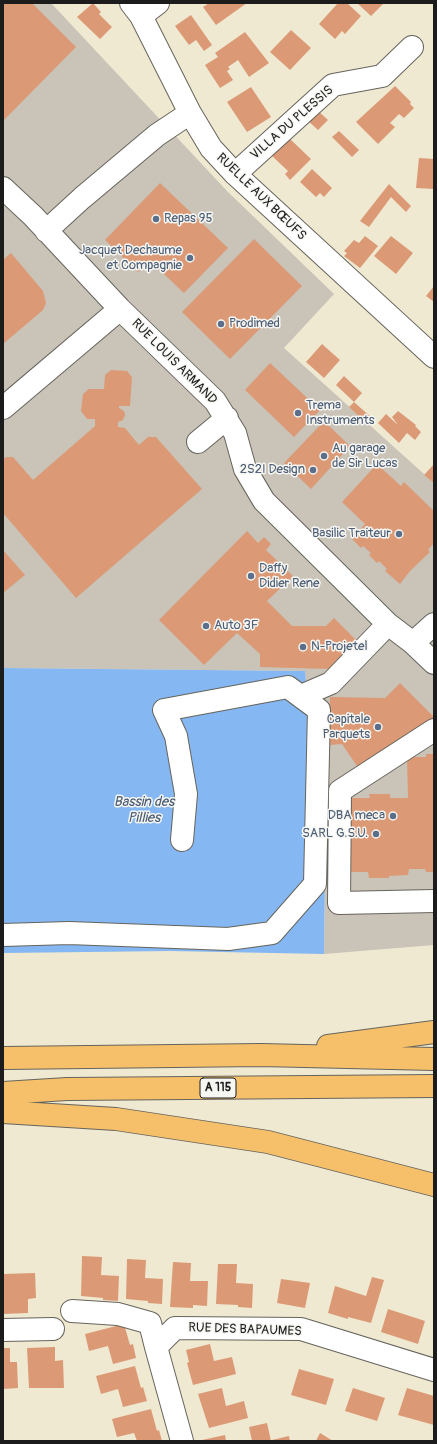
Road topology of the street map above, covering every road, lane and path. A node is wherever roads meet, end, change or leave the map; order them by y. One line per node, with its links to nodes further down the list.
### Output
1 (158, 3): 2 (street)
2 (136, 10): 4 (street, RUELLE AUX BŒUFS)
3 (412, 47): 5 (street, VILLA DU PLESSIS)
4 (190, 113): 5 (street, RUELLE AUX BŒUFS); 7 (street)
5 (235, 174): 9 (street, RUELLE AUX BŒUFS)
6 (3, 188): 7 (street, RUE LOUIS ARMAND)
7 (40, 224): 8 (street, RUE LOUIS ARMAND)
8 (120, 310): 10 (street); 11 (street, RUE LOUIS ARMAND)
9 (434, 357)
10 (3, 408)
11 (227, 418): 12 (street); 13 (street, RUE LOUIS ARMAND)
12 (198, 442)
13 (388, 624): 15 (street, RUE LOUIS ARMAND); 17 (street)
14 (434, 624): 15 (street)
15 (413, 643): 16 (street, RUE LOUIS ARMAND)
16 (434, 663)
17 (301, 696): 19 (street); 21 (street)
18 (434, 730): 20 (street)
19 (182, 840)
20 (434, 902)
21 (3, 935)
22 (434, 1032): 23 (highway)
23 (261, 1055): 24 (highway); 25 (highway)
24 (3, 1058)
25 (434, 1059)
26 (434, 1086): 27 (highway, A 115)
27 (3, 1093)
28 (3, 1112): 29 (highway)
29 (434, 1185)
30 (72, 1311): 33 (street)
31 (53, 1329): 32 (street)
32 (3, 1330)
33 (156, 1347): 34 (street, RUE DES BAPAUMES); 35 (street)
34 (434, 1370)
35 (181, 1440)

